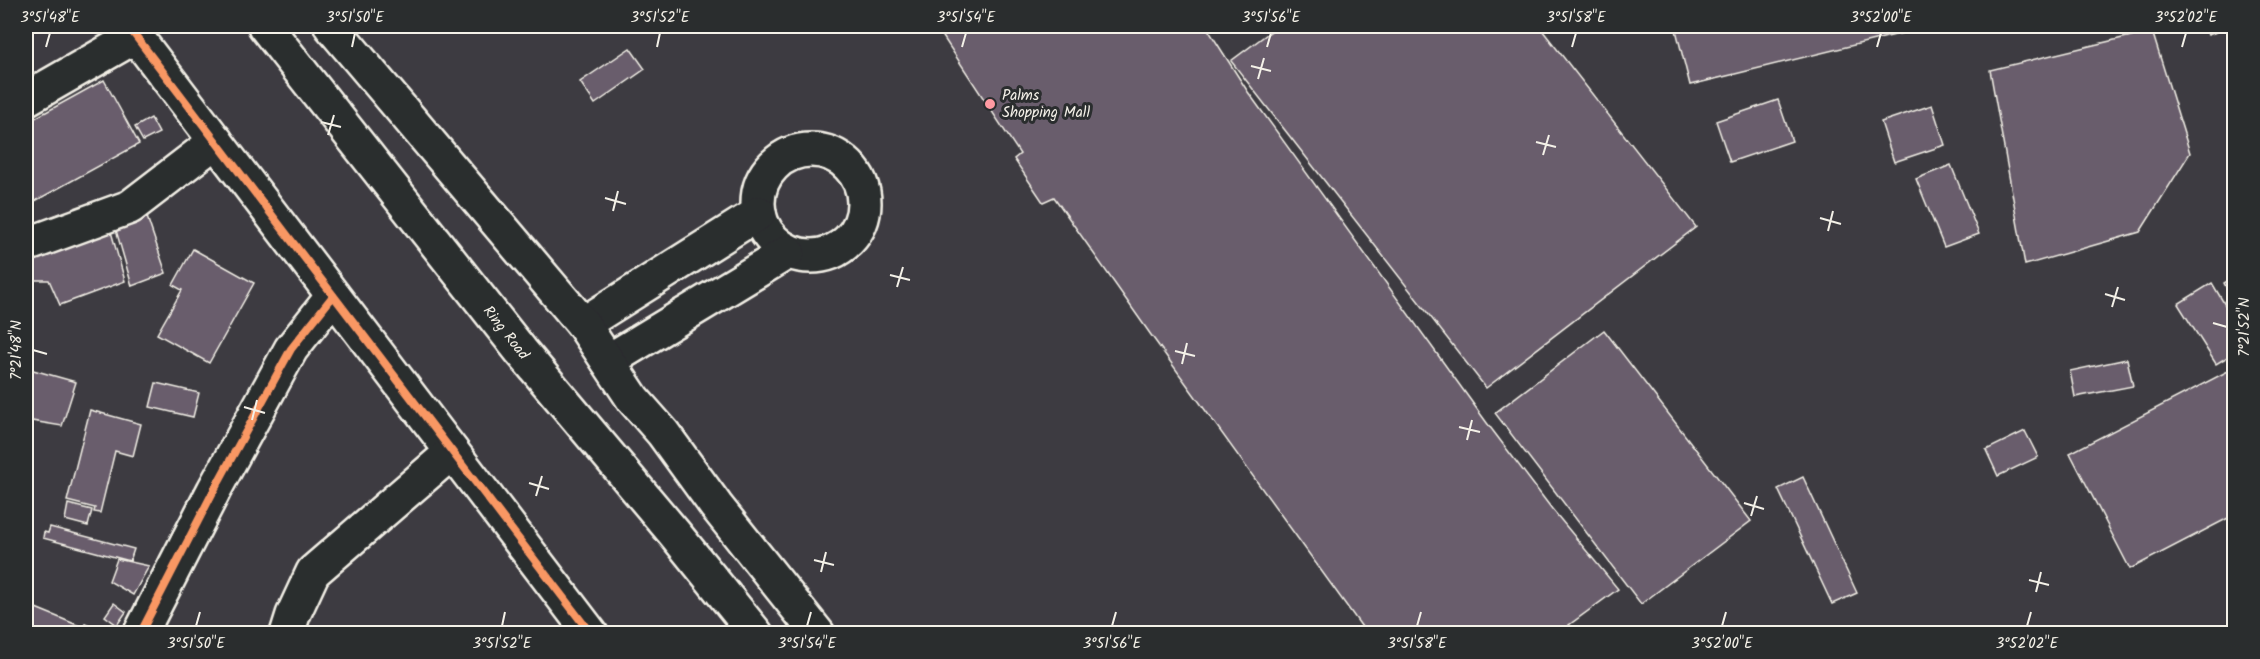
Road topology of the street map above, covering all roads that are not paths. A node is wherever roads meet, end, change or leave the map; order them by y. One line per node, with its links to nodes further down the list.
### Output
1 (265, 26): 16 (main road, Ring Road)
2 (331, 26): 10 (main road)
3 (132, 31): 4 (main road); 5 (main road)
4 (26, 99)
5 (216, 141): 7 (main road); 9 (main road)
6 (759, 213): 8 (main road); 8 (main road); 10 (main road)
7 (26, 245)
8 (788, 252): 11 (main road)
9 (333, 296): 12 (main road); 13 (main road)
10 (583, 324): 11 (main road)
11 (608, 361): 17 (main road)
12 (452, 452): 14 (main road); 15 (main road)
13 (140, 633)
14 (287, 633)
15 (591, 633)
16 (756, 633)
17 (818, 633)

